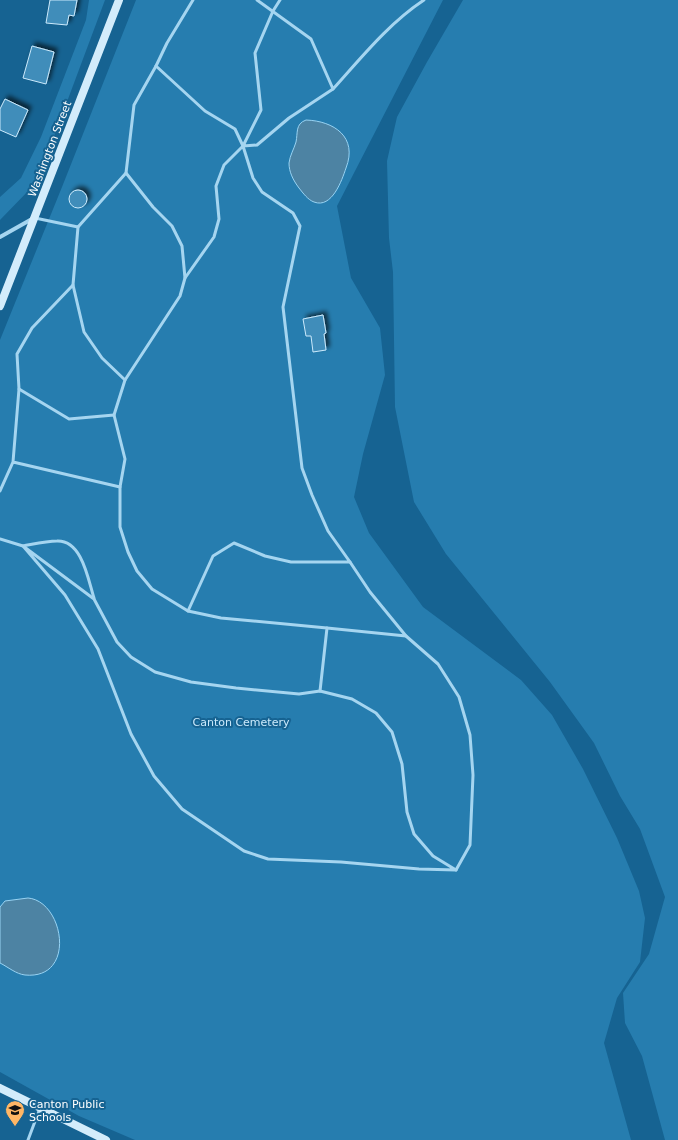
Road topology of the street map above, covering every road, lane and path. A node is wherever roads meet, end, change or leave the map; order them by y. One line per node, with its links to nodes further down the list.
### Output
1 (119, 0): 11 (main road, Washington Street)
2 (193, 0): 7 (lane)
3 (257, 0): 6 (lane)
4 (280, 0): 6 (lane)
5 (424, 0): 8 (lane)
6 (273, 11): 8 (lane); 9 (lane)
7 (156, 66): 9 (lane); 10 (lane)
8 (333, 89): 9 (lane)
9 (243, 146): 14 (lane); 25 (lane)
10 (126, 173): 12 (lane); 14 (lane)
11 (34, 218): 12 (lane); 13 (street); 16 (main road, Washington Street)
12 (78, 227): 15 (lane)
13 (0, 237)
14 (185, 278): 17 (lane)
15 (73, 285): 17 (lane); 18 (lane)
16 (0, 306)
17 (124, 380): 19 (lane)
18 (19, 389): 19 (lane); 20 (lane)
19 (114, 415): 21 (lane)
20 (13, 462): 21 (lane); 22 (lane)
21 (120, 488): 27 (lane)
22 (0, 491)
23 (0, 539): 24 (lane)
24 (23, 546): 26 (lane); 26 (lane); 31 (lane)
25 (350, 562): 27 (lane); 29 (lane)
26 (94, 599): 30 (lane)
27 (188, 611): 28 (lane)
28 (327, 628): 29 (lane); 30 (lane)
29 (406, 636): 31 (lane)
30 (320, 692): 31 (lane)
31 (456, 870)
32 (0, 1088): 33 (main road)
33 (40, 1108): 34 (lane); 35 (main road)
34 (28, 1140)
35 (106, 1140)

